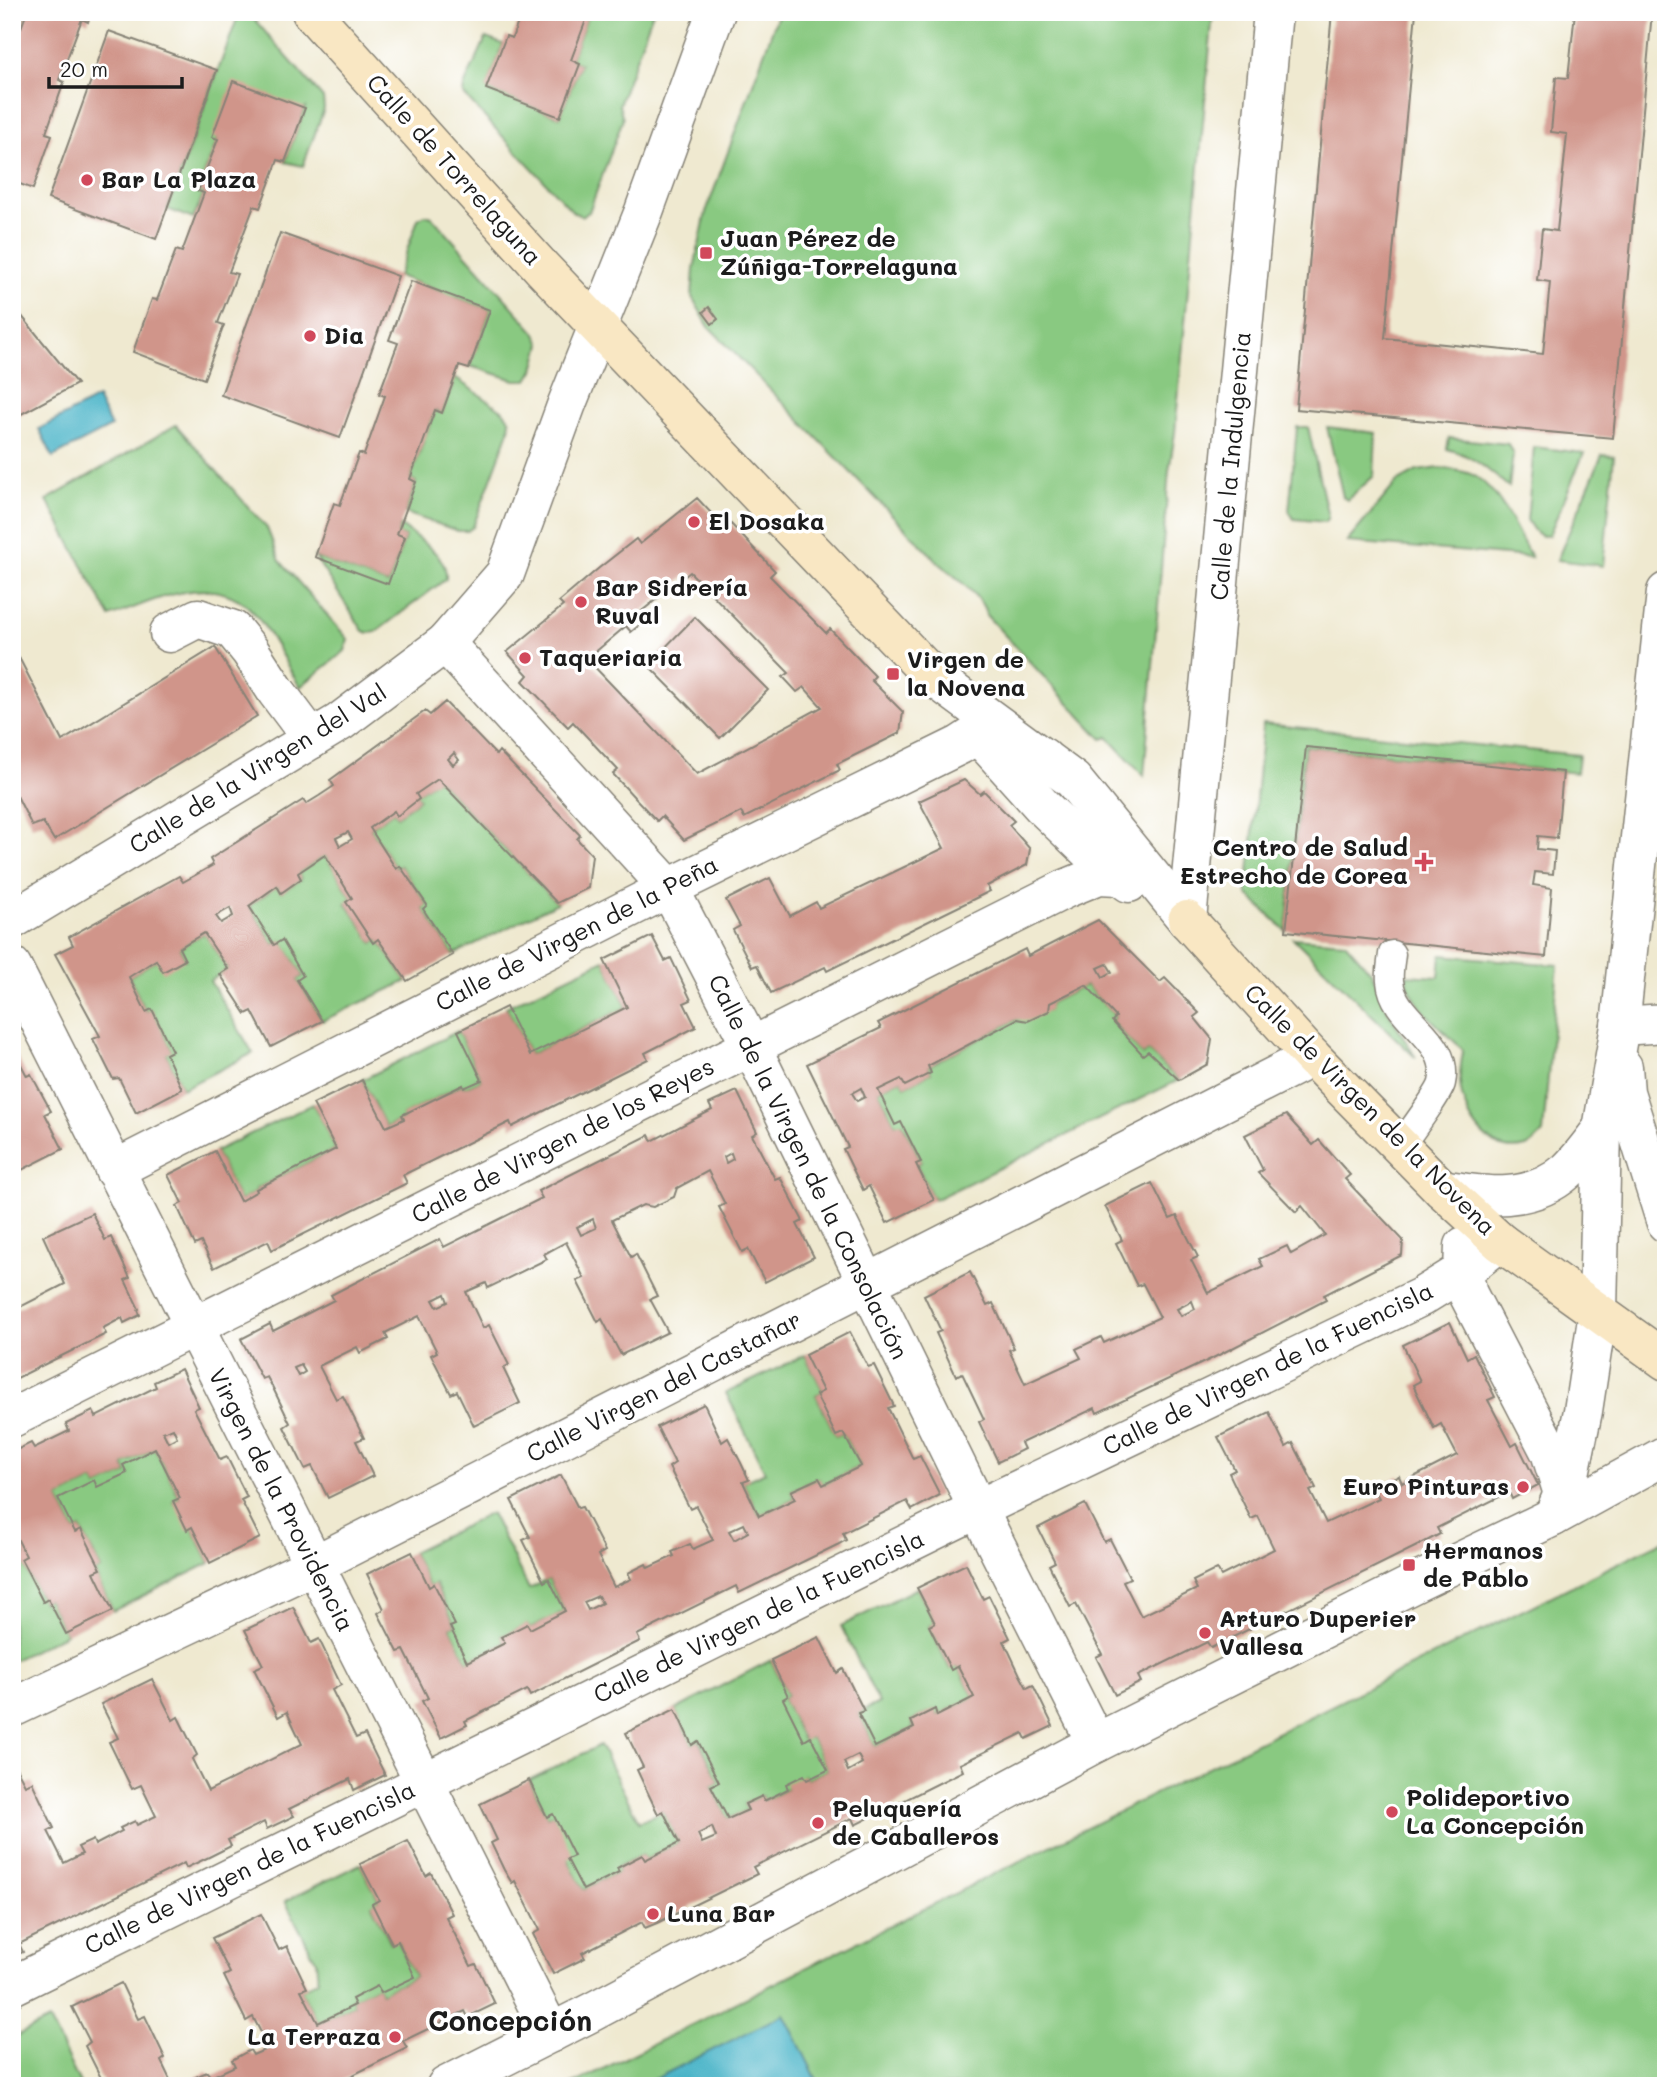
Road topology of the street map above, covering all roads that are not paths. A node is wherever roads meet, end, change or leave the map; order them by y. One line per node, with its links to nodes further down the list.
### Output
1 (311, 12): 4 (street, Calle de Torrelaguna)
2 (716, 12): 4 (street, Calle de la Virgen del Val)
3 (1273, 12): 16 (street, Calle de la Indulgencia)
4 (598, 326): 7 (street, Calle de la Virgen del Val); 8 (street, Calle de Virgen de la Novena)
5 (1666, 592): 9 (street)
6 (169, 633): 11 (street)
7 (445, 643): 11 (street, Calle de la Virgen del Val); 14 (street, Calle de la Virgen de la Consolación)
8 (932, 676): 10 (street, Calle de Virgen de la Novena); 12 (street, Calle de Virgen de la Novena)
9 (1659, 712): 20 (street)
10 (977, 734): 12 (street); 13 (street, Calle de Virgen de la Novena); 14 (street, Calle de Virgen de la Peña)
11 (312, 739): 15 (street, Calle de la Virgen del Val)
12 (1043, 757): 16 (street, Calle de Virgen de la Novena)
13 (1118, 876): 16 (street, Calle de Virgen de la Novena); 21 (street, Calle de Virgen de los Reyes)
14 (669, 888): 21 (street, Calle de la Virgen de la Consolación); 25 (street, Calle de Virgen de la Peña)
15 (12, 920)
16 (1187, 920): 22 (street, Calle de Virgen de la Novena)
17 (1392, 954): 24 (lane)
18 (12, 966): 25 (street, Virgen de la Providencia)
19 (1666, 1023): 20 (street)
20 (1620, 1026): 23 (street); 27 (street)
21 (751, 1046): 30 (street, Calle de la Virgen de la Consolación); 32 (street, Calle de Virgen de los Reyes)
22 (1312, 1057): 24 (street, Calle de Virgen de la Novena); 30 (street, Calle Virgen del Castañar)
23 (1602, 1129): 26 (street); 31 (street)
24 (1400, 1146): 26 (street, Calle de Virgen de la Novena)
25 (114, 1170): 32 (street, Virgen de la Providencia)
26 (1450, 1196): 28 (street, Calle de Virgen de la Novena); 29 (street)
27 (1666, 1223)
28 (1500, 1242): 29 (street, Calle de Virgen de la Fuencisla); 31 (street, Calle de Virgen de la Novena)
29 (1464, 1271): 36 (street); 37 (street, Calle de Virgen de la Fuencisla)
30 (867, 1284): 37 (street, Calle de la Virgen de la Consolación); 38 (street, Calle Virgen del Castañar)
31 (1598, 1312): 33 (street, Calle de Virgen de la Novena); 36 (street)
32 (195, 1328): 34 (street, Calle de Virgen de los Reyes); 38 (street, Virgen de la Providencia)
33 (1666, 1361)
34 (12, 1418)
35 (1666, 1455): 36 (street)
36 (1558, 1506): 40 (street)
37 (978, 1509): 40 (street, Calle de la Virgen de la Consolación); 41 (street, Calle de Virgen de la Fuencisla)
38 (314, 1565): 39 (street, Calle Virgen del Castañar); 41 (street, Virgen de la Providencia)
39 (12, 1708)
40 (1096, 1743): 43 (street)
41 (424, 1782): 42 (street, Calle de Virgen de la Fuencisla); 43 (street, Virgen de la Providencia)
42 (12, 1986)
43 (551, 2033): 44 (street)
44 (446, 2086)

